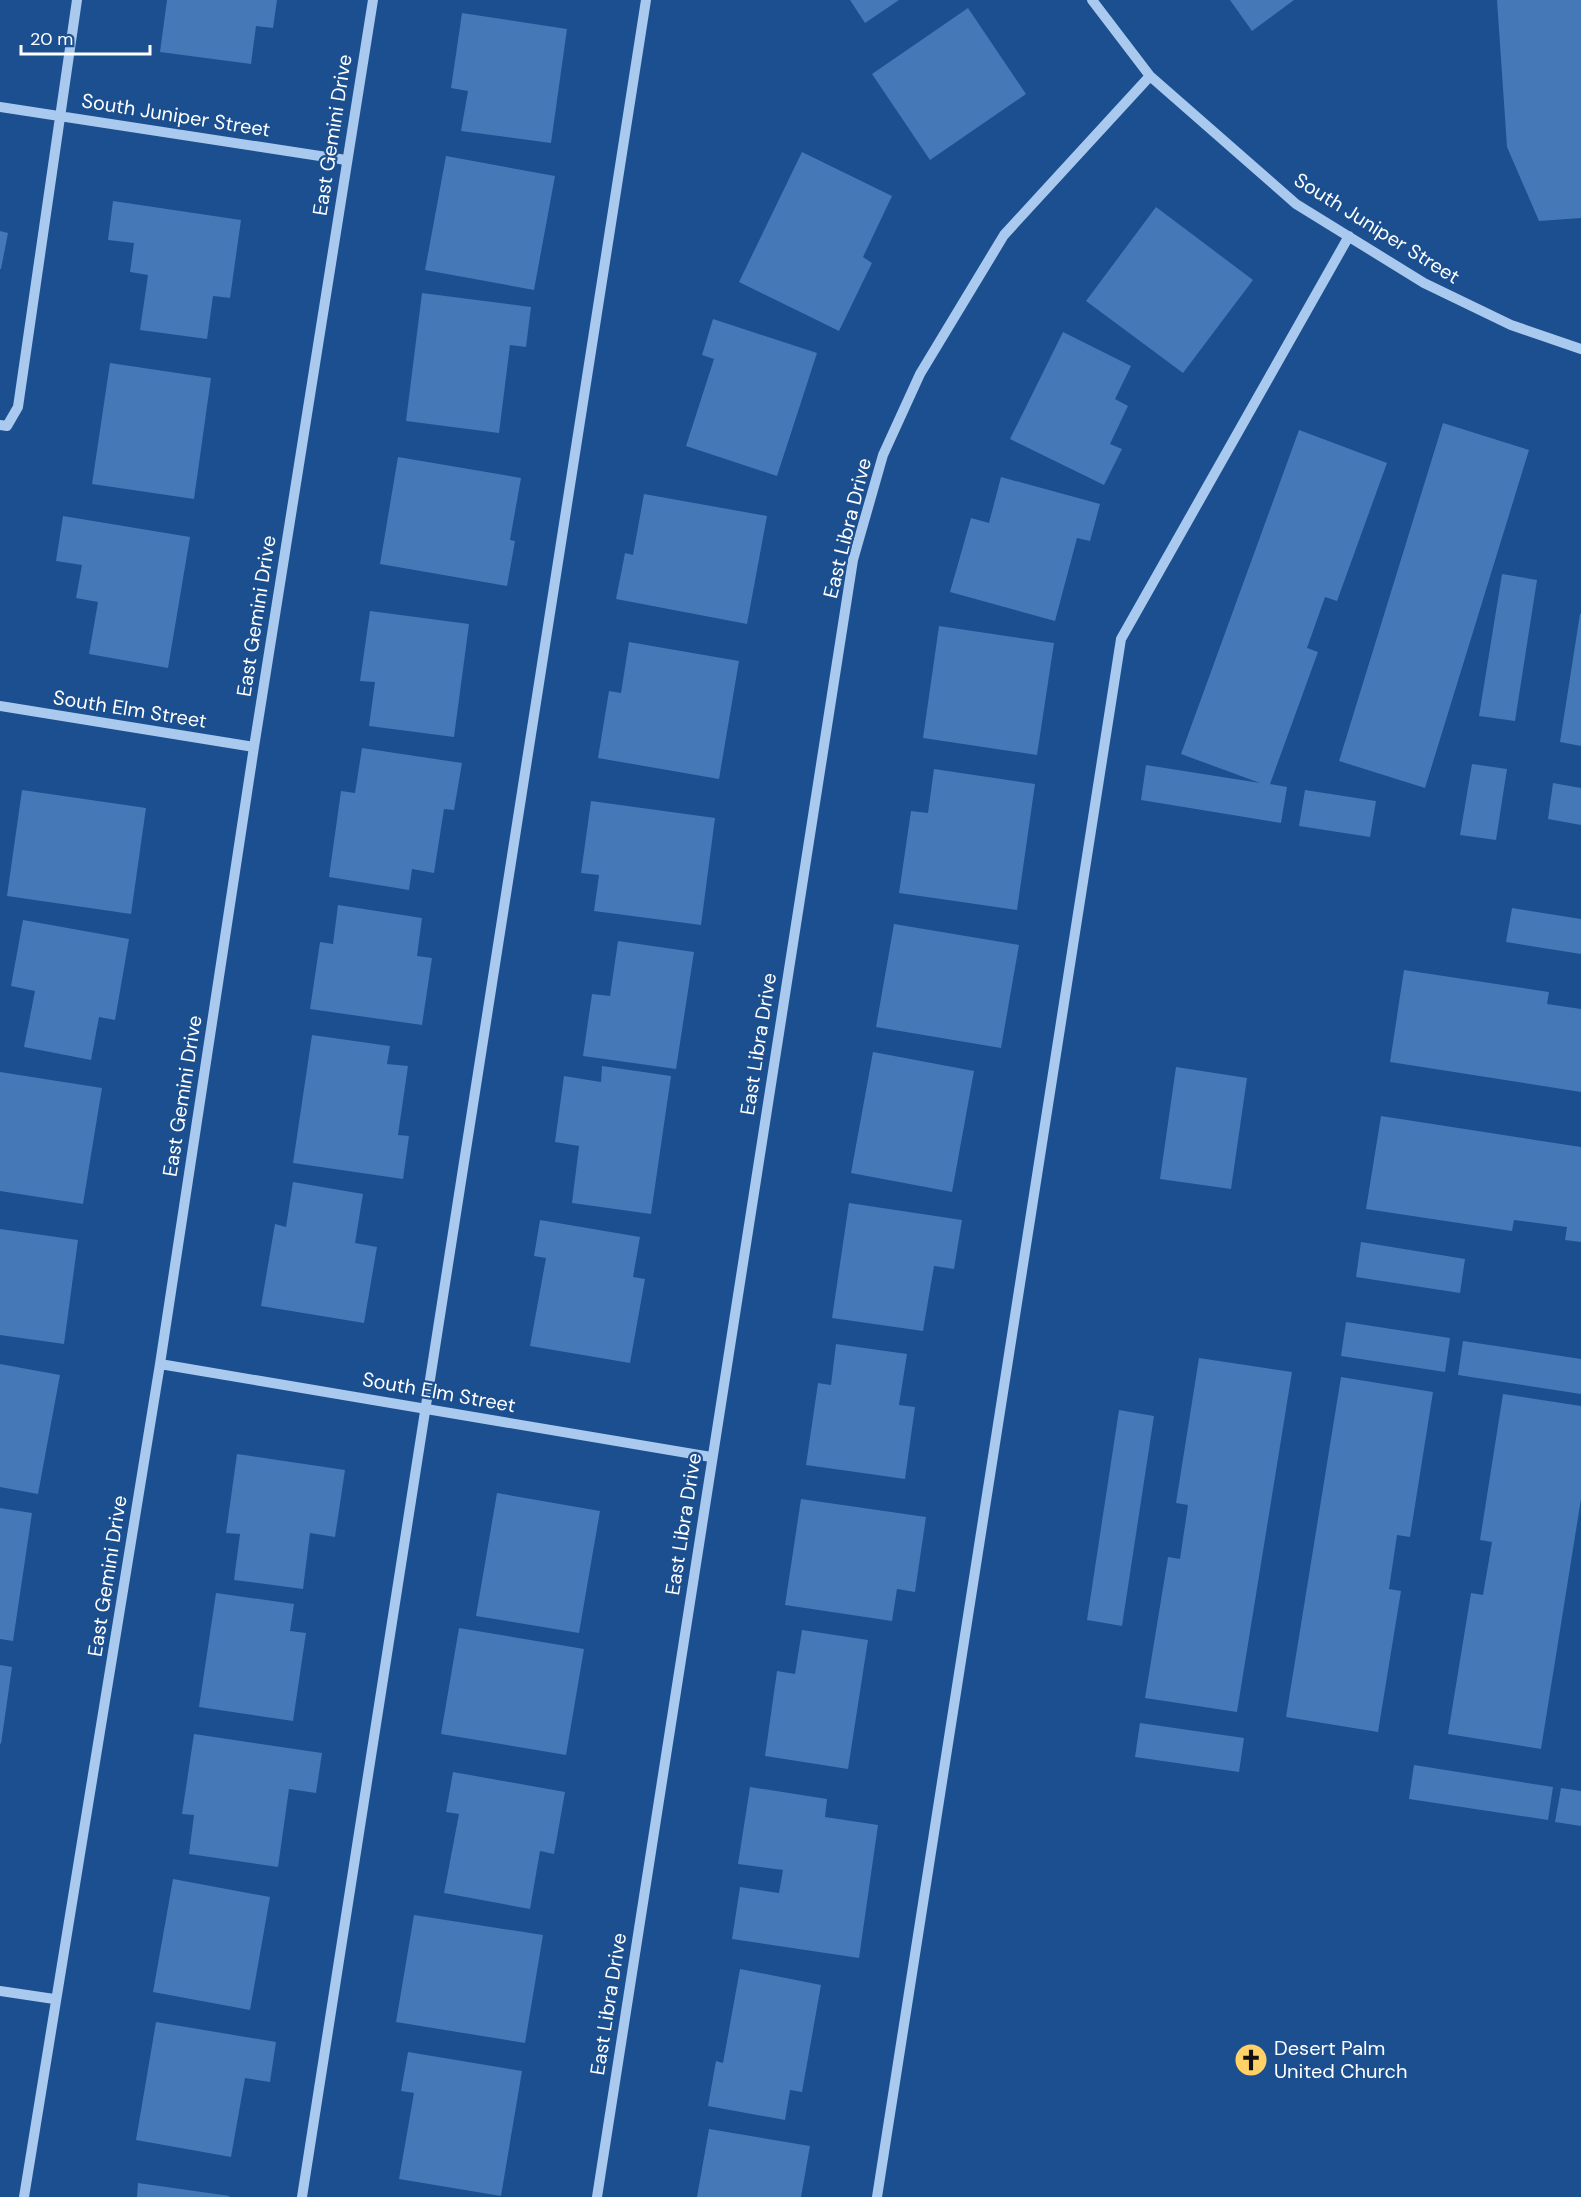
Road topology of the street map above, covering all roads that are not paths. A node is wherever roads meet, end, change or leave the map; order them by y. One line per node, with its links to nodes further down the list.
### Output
1 (77, 0): 7 (street)
2 (373, 0): 8 (street, East Gemini Drive)
3 (646, 0): 15 (street)
4 (1092, 0): 5 (street)
5 (1150, 76): 9 (street, South Juniper Street); 16 (street, East Libra Drive)
6 (0, 107): 7 (street, South Juniper Street)
7 (61, 116): 8 (street, South Juniper Street); 11 (street)
8 (346, 160): 13 (street, East Gemini Drive)
9 (1349, 236): 10 (street, South Juniper Street); 22 (street)
10 (1581, 349)
11 (0, 425)
12 (0, 706): 13 (street, South Elm Street)
13 (254, 747): 14 (street, East Gemini Drive)
14 (160, 1364): 15 (street, South Elm Street); 18 (street, East Gemini Drive)
15 (426, 1408): 16 (street, South Elm Street); 20 (street)
16 (711, 1456): 21 (street, East Libra Drive)
17 (0, 1991): 18 (street)
18 (54, 1999): 19 (street, East Gemini Drive)
19 (24, 2197)
20 (302, 2197)
21 (597, 2197)
22 (877, 2197)

